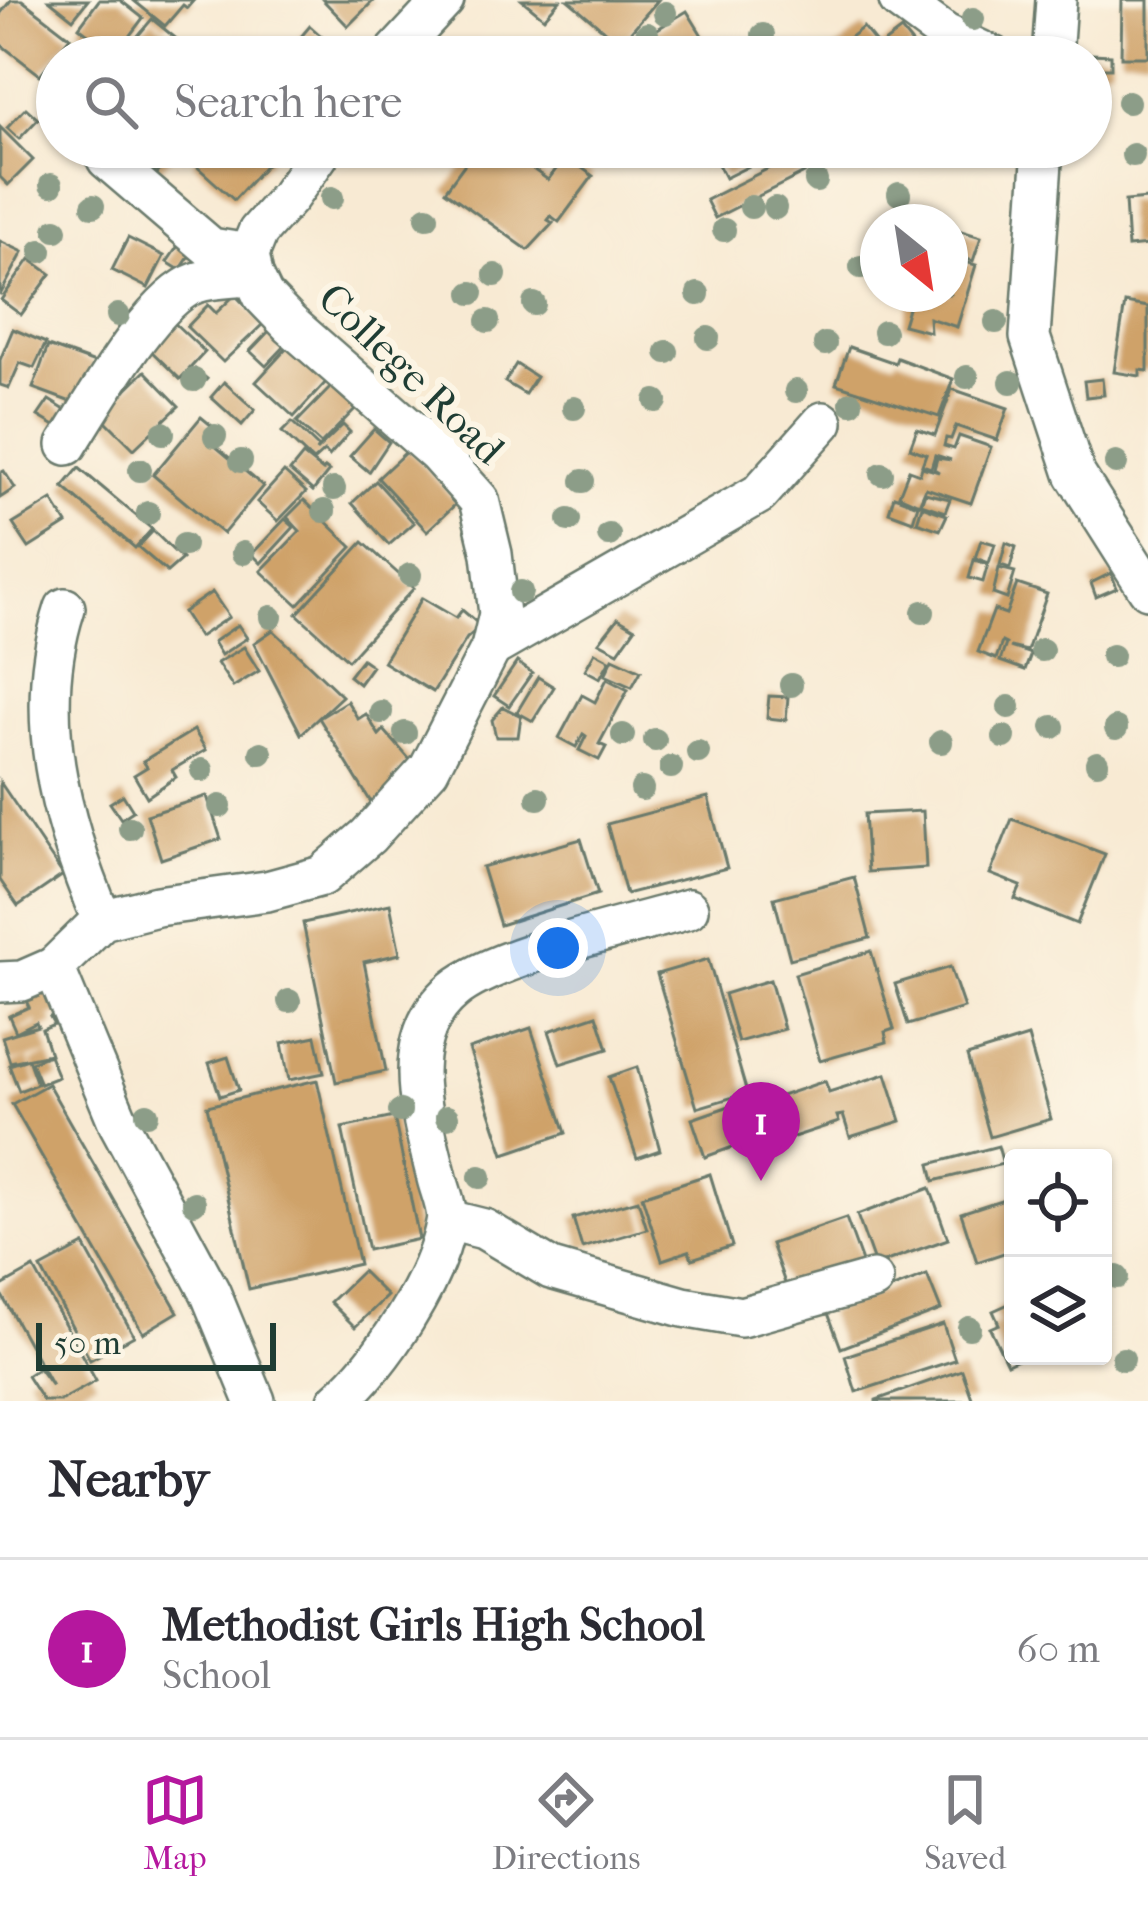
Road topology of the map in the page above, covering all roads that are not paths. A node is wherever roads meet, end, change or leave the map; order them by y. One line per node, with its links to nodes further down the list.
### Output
1 (444, 0): 4 (street)
2 (899, 0): 5 (street)
3 (1056, 0): 6 (street)
4 (411, 36)
5 (949, 36)
6 (1053, 36)
7 (118, 168): 10 (street)
8 (310, 168): 10 (street)
9 (1042, 168): 13 (street)
10 (251, 265): 12 (street); 15 (street, College Road)
11 (823, 422): 15 (street)
12 (67, 445)
13 (1148, 589)
14 (65, 608): 17 (street)
15 (491, 648): 17 (street, College Road)
16 (688, 909): 20 (street)
17 (102, 920): 18 (street)
18 (54, 967): 19 (street); 22 (street)
19 (0, 982)
20 (448, 1220): 21 (street); 23 (street)
21 (874, 1280)
22 (255, 1401)
23 (338, 1401)

